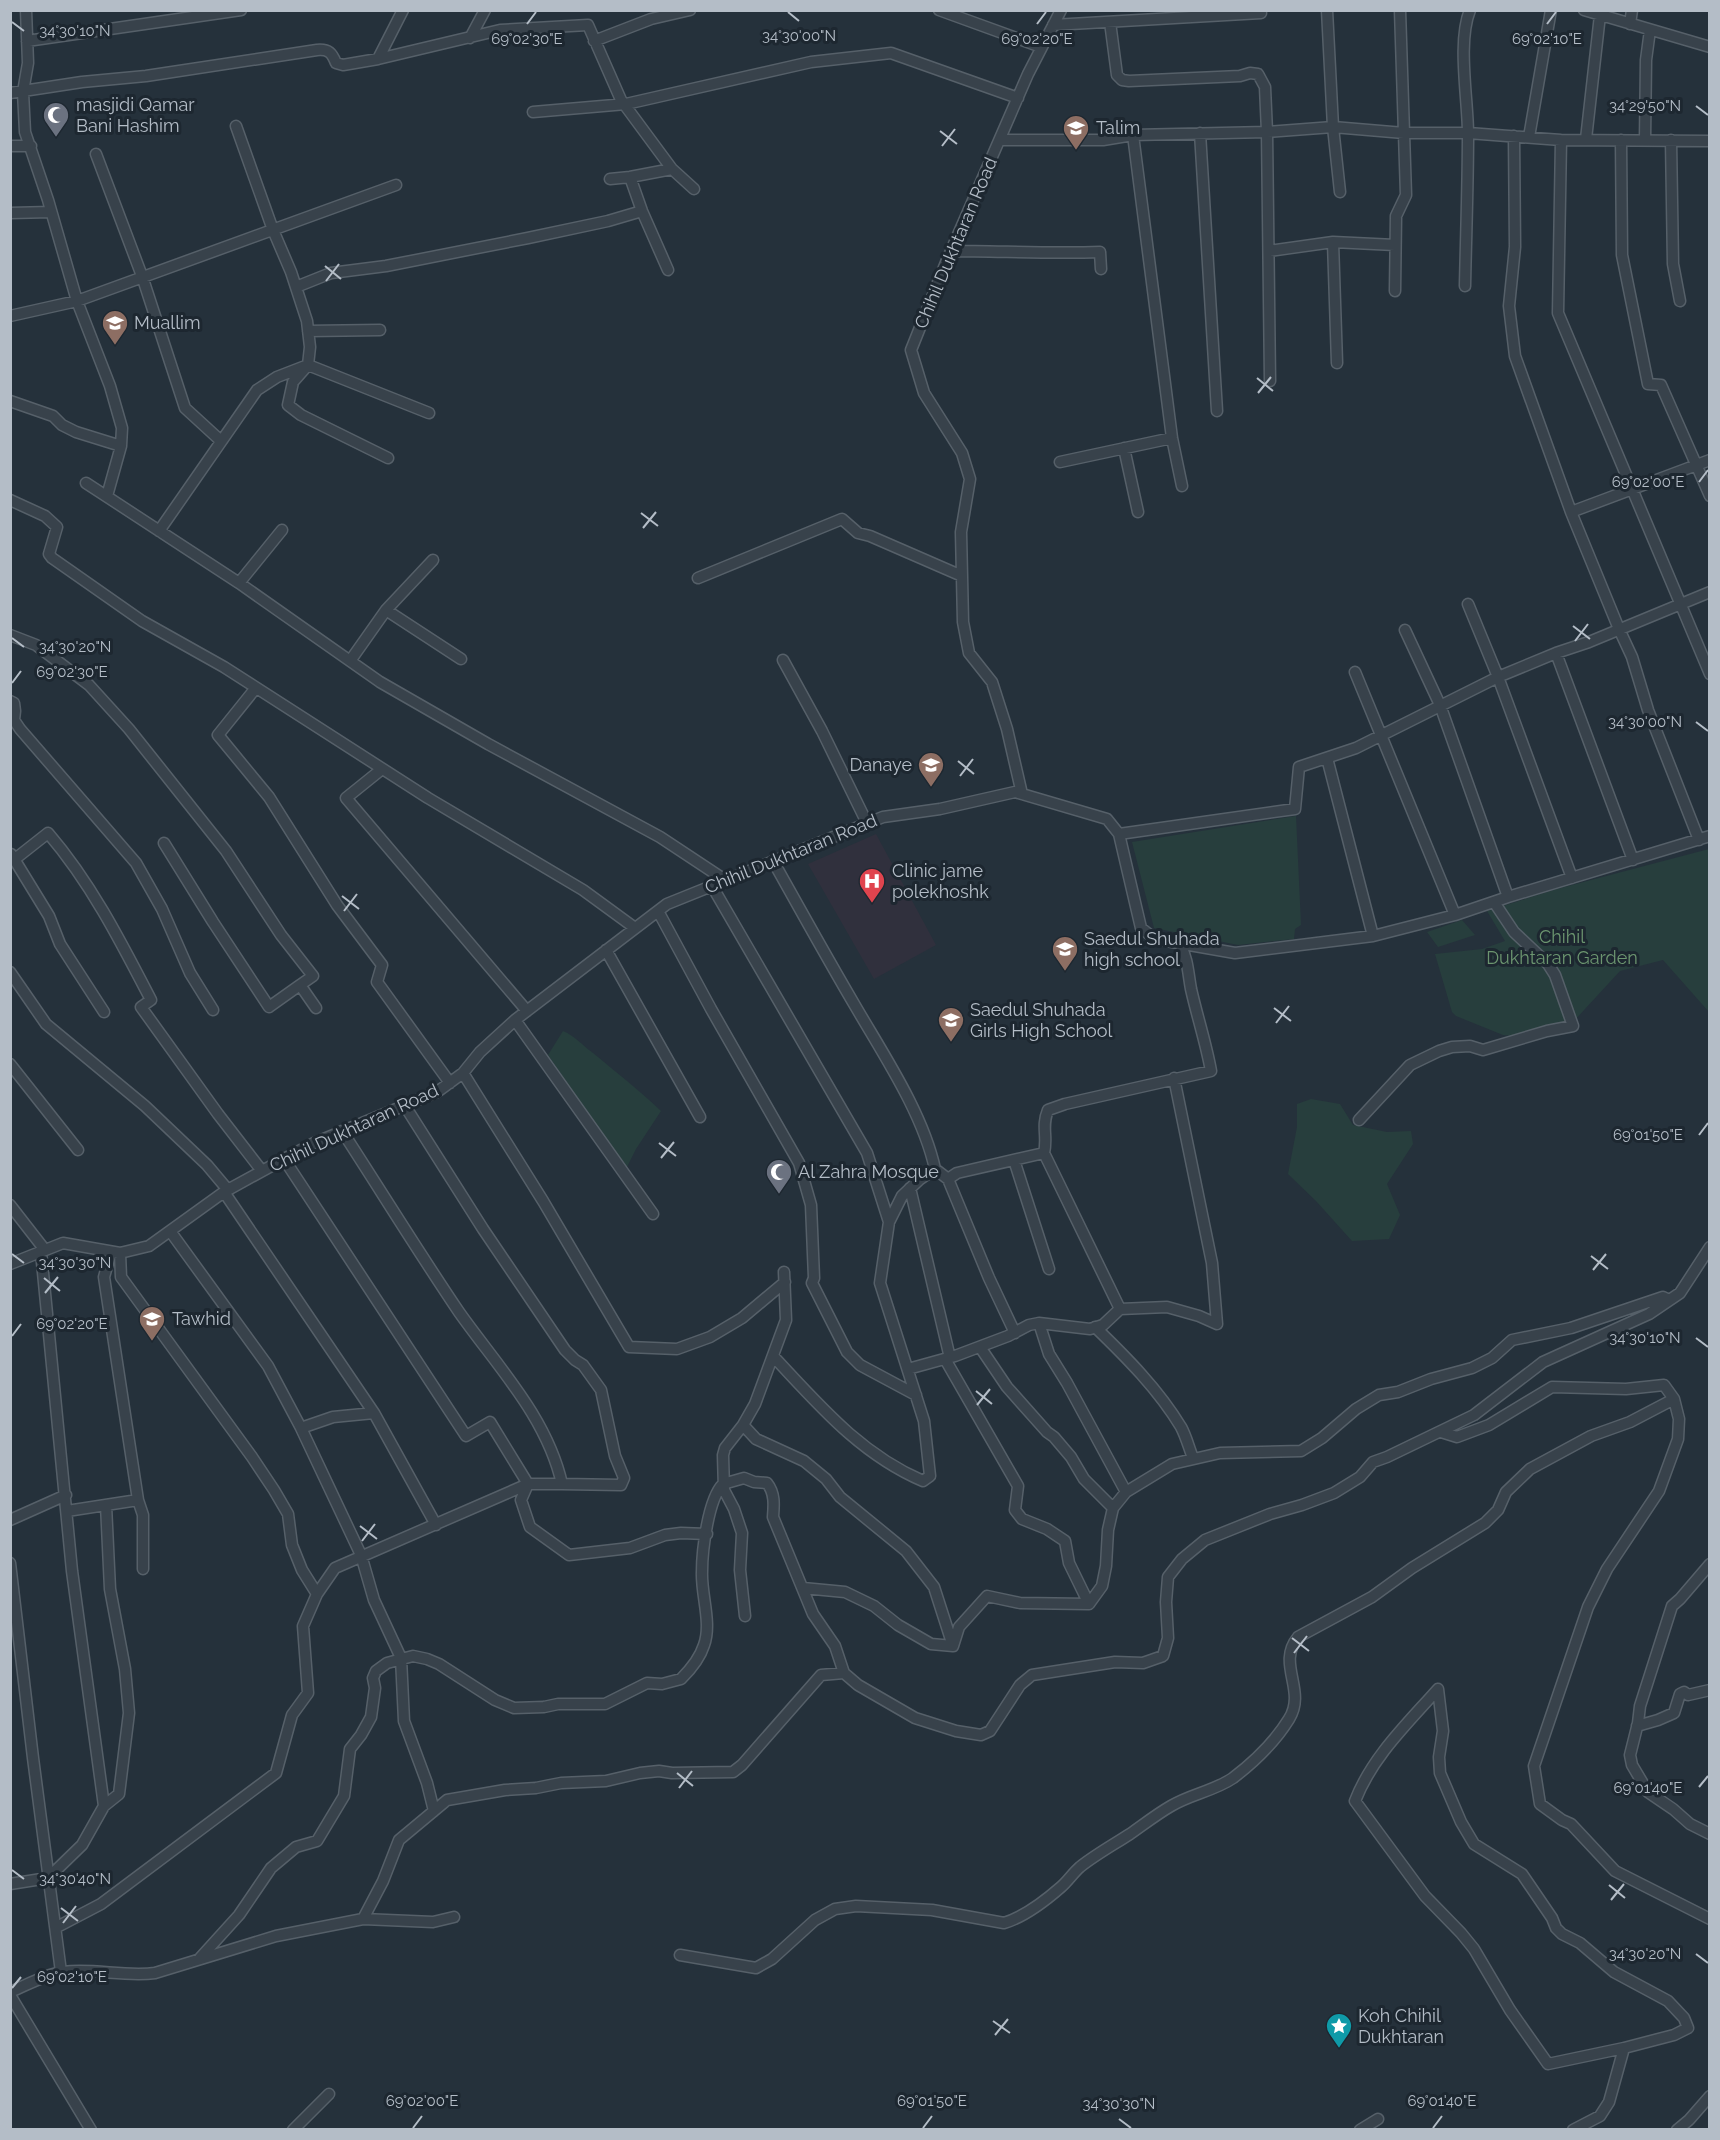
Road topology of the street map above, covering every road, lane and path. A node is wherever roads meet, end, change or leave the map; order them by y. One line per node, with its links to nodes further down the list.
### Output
1 (26, 10): 22 (street)
2 (241, 10): 22 (street)
3 (403, 10): 26 (street)
4 (485, 10): 21 (street)
5 (690, 10): 14 (street)
6 (939, 10): 24 (street)
7 (1061, 10): 19 (street, Chihil Dukhtaran Road)
8 (1327, 10): 33 (street)
9 (1400, 10): 36 (street)
10 (1470, 10): 37 (street)
11 (1551, 10): 40 (street)
12 (1584, 10): 16 (street)
13 (1632, 10): 18 (street)
14 (669, 12): 23 (street)
15 (1261, 12): 17 (street)
16 (1600, 15): 18 (street); 41 (street)
17 (1110, 22): 19 (street); 34 (street)
18 (1630, 24): 20 (street)
19 (1053, 25): 24 (street, Chihil Dukhtaran Road)
20 (1650, 30): 25 (street); 45 (street)
21 (470, 38): 23 (street); 26 (street)
22 (27, 41): 27 (street)
23 (594, 41): 30 (street)
24 (1041, 47): 29 (street, Chihil Dukhtaran Road)
25 (1710, 47)
26 (378, 59): 27 (street)
27 (23, 92): 28 (street); 49 (street)
28 (10, 93)
29 (1018, 98): 30 (street); 42 (street, Chihil Dukhtaran Road)
30 (626, 104): 31 (street); 51 (street)
31 (533, 112)
32 (236, 126): 60 (street)
33 (1333, 127): 34 (street); 36 (street); 56 (street)
34 (1267, 132): 35 (street); 63 (street)
35 (1200, 133): 38 (street); 80 (street)
36 (1404, 133): 37 (street); 62 (street)
37 (1468, 134): 39 (street); 68 (street)
38 (1133, 135): 42 (street); 82 (street)
39 (1514, 136): 40 (street); 97 (street)
40 (1529, 137): 43 (street)
41 (1586, 139): 43 (street); 44 (street)
42 (1001, 140): 64 (street, Chihil Dukhtaran Road)
43 (1561, 140): 92 (street)
44 (1621, 140): 45 (street); 89 (street)
45 (1645, 140): 46 (street)
46 (1671, 140): 47 (street); 72 (street)
47 (1710, 141)
48 (10, 146): 49 (street)
49 (31, 146): 58 (street)
50 (96, 154): 67 (street)
51 (672, 169): 52 (street); 55 (street)
52 (630, 177): 53 (street); 57 (street)
53 (610, 179)
54 (396, 185): 60 (street)
55 (694, 189)
56 (1340, 192)
57 (642, 211): 66 (street); 69 (street)
58 (51, 212): 59 (street); 71 (street)
59 (10, 213)
60 (273, 230): 67 (street); 69 (street)
61 (1333, 242): 62 (street); 63 (street); 76 (street)
62 (1395, 244): 70 (street)
63 (1269, 250): 78 (street)
64 (951, 251): 65 (street); 101 (street, Chihil Dukhtaran Road)
65 (1101, 269)
66 (668, 270)
67 (142, 276): 71 (street); 83 (street)
68 (1465, 286)
69 (296, 287): 75 (street)
70 (1395, 291)
71 (77, 301): 73 (street); 84 (street)
72 (1680, 301)
73 (10, 316)
74 (380, 330): 75 (street)
75 (308, 331): 77 (street)
76 (1338, 363)
77 (308, 365): 81 (street); 83 (street); 86 (street)
78 (1270, 381)
79 (10, 401): 84 (street)
80 (1217, 411)
81 (429, 413)
82 (1172, 438): 85 (street); 91 (street)
83 (221, 441): 99 (street)
84 (121, 446): 93 (street)
85 (1124, 448): 88 (street); 96 (street)
86 (388, 458)
87 (1710, 460): 89 (street)
88 (1060, 462)
89 (1697, 465): 92 (street); 94 (street)
90 (86, 483): 93 (street)
91 (1182, 486)
92 (1632, 490): 97 (street); 106 (street)
93 (107, 496): 99 (street)
94 (1710, 496)
95 (10, 500): 118 (street)
96 (1137, 512)
97 (1571, 512): 108 (street)
98 (282, 530): 103 (street)
99 (159, 531): 103 (street)
100 (433, 560): 107 (street)
101 (962, 576): 102 (street); 124 (street, Chihil Dukhtaran Road)
102 (698, 578)
103 (239, 583): 114 (street)
104 (1710, 592): 106 (street)
105 (1468, 604): 117 (street)
106 (1680, 604): 108 (street); 116 (street)
107 (386, 610): 112 (street); 114 (street)
108 (1619, 629): 111 (street); 127 (street)
109 (1405, 630): 120 (street)
110 (10, 636): 144 (street)
111 (1556, 653): 117 (street); 130 (street)
112 (461, 659)
113 (783, 660): 125 (street)
114 (350, 662): 133 (street)
115 (1355, 672): 121 (street)
116 (1710, 674)
117 (1498, 677): 120 (street); 132 (street)
118 (255, 689): 123 (street); 153 (street)
119 (10, 701): 146 (street)
120 (1440, 705): 121 (street); 135 (street)
121 (1382, 736): 122 (street); 138 (street)
122 (1327, 758): 126 (street); 140 (street)
123 (382, 769): 139 (street); 147 (street)
124 (1022, 794): 125 (street, Chihil Dukhtaran Road); 126 (street)
125 (867, 823): 131 (street, Chihil Dukhtaran Road)
126 (1119, 834): 141 (street)
127 (1704, 838): 130 (street)
128 (164, 843): 144 (street)
129 (13, 856): 148 (street); 163 (street)
130 (1633, 860): 132 (street)
131 (773, 861): 133 (street, Chihil Dukhtaran Road); 162 (street)
132 (1572, 878): 135 (street)
133 (725, 880): 134 (street, Chihil Dukhtaran Road)
134 (712, 886): 137 (street, Chihil Dukhtaran Road); 169 (street)
135 (1508, 897): 136 (street)
136 (1494, 902): 138 (street); 156 (street)
137 (658, 911): 139 (street, Chihil Dukhtaran Road); 185 (street)
138 (1455, 915): 140 (street)
139 (635, 928): 142 (street, Chihil Dukhtaran Road)
140 (1373, 936): 141 (street)
141 (1180, 944): 152 (street)
142 (606, 950): 147 (street, Chihil Dukhtaran Road); 155 (street)
143 (10, 972): 166 (street)
144 (300, 985): 145 (street)
145 (316, 1008)
146 (213, 1010)
147 (527, 1011): 149 (street, Chihil Dukhtaran Road)
148 (104, 1012)
149 (515, 1020): 151 (street, Chihil Dukhtaran Road); 168 (street)
150 (10, 1064): 158 (street)
151 (463, 1073): 153 (street, Chihil Dukhtaran Road); 182 (street)
152 (1174, 1078): 159 (street); 177 (street)
153 (450, 1083): 154 (street, Chihil Dukhtaran Road)
154 (405, 1106): 157 (street, Chihil Dukhtaran Road); 192 (street)
155 (700, 1117)
156 (1359, 1120)
157 (342, 1131): 160 (street, Chihil Dukhtaran Road); 192 (street)
158 (78, 1150)
159 (1044, 1153): 161 (street); 177 (street)
160 (284, 1159): 163 (street, Chihil Dukhtaran Road); 194 (street)
161 (1014, 1160): 164 (street); 175 (street)
162 (935, 1169): 164 (street); 165 (street)
163 (262, 1171): 166 (street, Chihil Dukhtaran Road)
164 (948, 1179): 180 (street)
165 (910, 1188): 169 (street); 183 (street)
166 (226, 1191): 170 (street, Chihil Dukhtaran Road); 187 (street)
167 (10, 1205): 172 (street)
168 (653, 1214)
169 (889, 1222): 184 (street)
170 (170, 1231): 173 (street, Chihil Dukhtaran Road); 189 (street)
171 (1710, 1246): 176 (street)
172 (43, 1251): 173 (street, Chihil Dukhtaran Road); 174 (street, Chihil Dukhtaran Road); 196 (street)
173 (115, 1252): 197 (street); 209 (street)
174 (10, 1263)
175 (1049, 1269)
176 (1669, 1300): 190 (street); 191 (street)
177 (1120, 1309): 179 (street)
178 (1039, 1323): 179 (street); 180 (street); 195 (street)
179 (1095, 1327): 191 (street)
180 (1015, 1333): 181 (street)
181 (980, 1347): 183 (street); 199 (street)
182 (773, 1356): 185 (street); 188 (street)
183 (947, 1358): 184 (street); 210 (street)
184 (908, 1369): 185 (street)
185 (916, 1395)
186 (1674, 1399): 190 (street); 224 (street); 226 (street)
187 (374, 1413): 189 (street); 202 (street)
188 (743, 1425): 193 (street); 212 (street)
189 (301, 1428): 204 (street)
190 (1440, 1432): 214 (street)
191 (1193, 1458): 195 (street)
192 (562, 1484): 194 (street)
193 (723, 1484): 203 (street); 208 (street); 211 (street)
194 (528, 1485): 202 (street); 203 (street)
195 (1126, 1492): 199 (street)
196 (66, 1495): 200 (street); 201 (street)
197 (138, 1500): 198 (street); 207 (street)
198 (106, 1506): 200 (street); 217 (street)
199 (1113, 1508): 210 (street)
200 (67, 1511): 217 (street)
201 (10, 1520)
202 (436, 1525): 204 (street)
203 (707, 1534): 213 (street)
204 (361, 1555): 209 (street); 213 (street)
205 (10, 1563): 220 (street)
206 (1710, 1564): 216 (street)
207 (144, 1569)
208 (803, 1588): 212 (street); 214 (street)
209 (316, 1594): 225 (street)
210 (1089, 1604): 212 (street)
211 (745, 1616)
212 (953, 1646)
213 (401, 1658): 218 (street); 227 (street)
214 (844, 1673): 218 (street)
215 (1710, 1690): 216 (street)
216 (1637, 1726): 219 (street)
217 (104, 1806): 220 (street)
218 (434, 1811): 223 (street)
219 (1710, 1834)
220 (48, 1878): 221 (street); 225 (street)
221 (10, 1884)
222 (454, 1917): 223 (street)
223 (363, 1919): 227 (street)
224 (1710, 1919)
225 (57, 1927): 228 (street)
226 (680, 1955)
227 (200, 1958): 228 (street)
228 (61, 1972): 229 (street)
229 (10, 1993): 234 (street)
230 (1624, 2048): 230 (street); 237 (street)
231 (329, 2094): 235 (street)
232 (1710, 2096): 238 (street)
233 (1378, 2119): 236 (street)
234 (92, 2130)
235 (293, 2130)
236 (1360, 2130)
237 (1573, 2130)
238 (1677, 2130)

